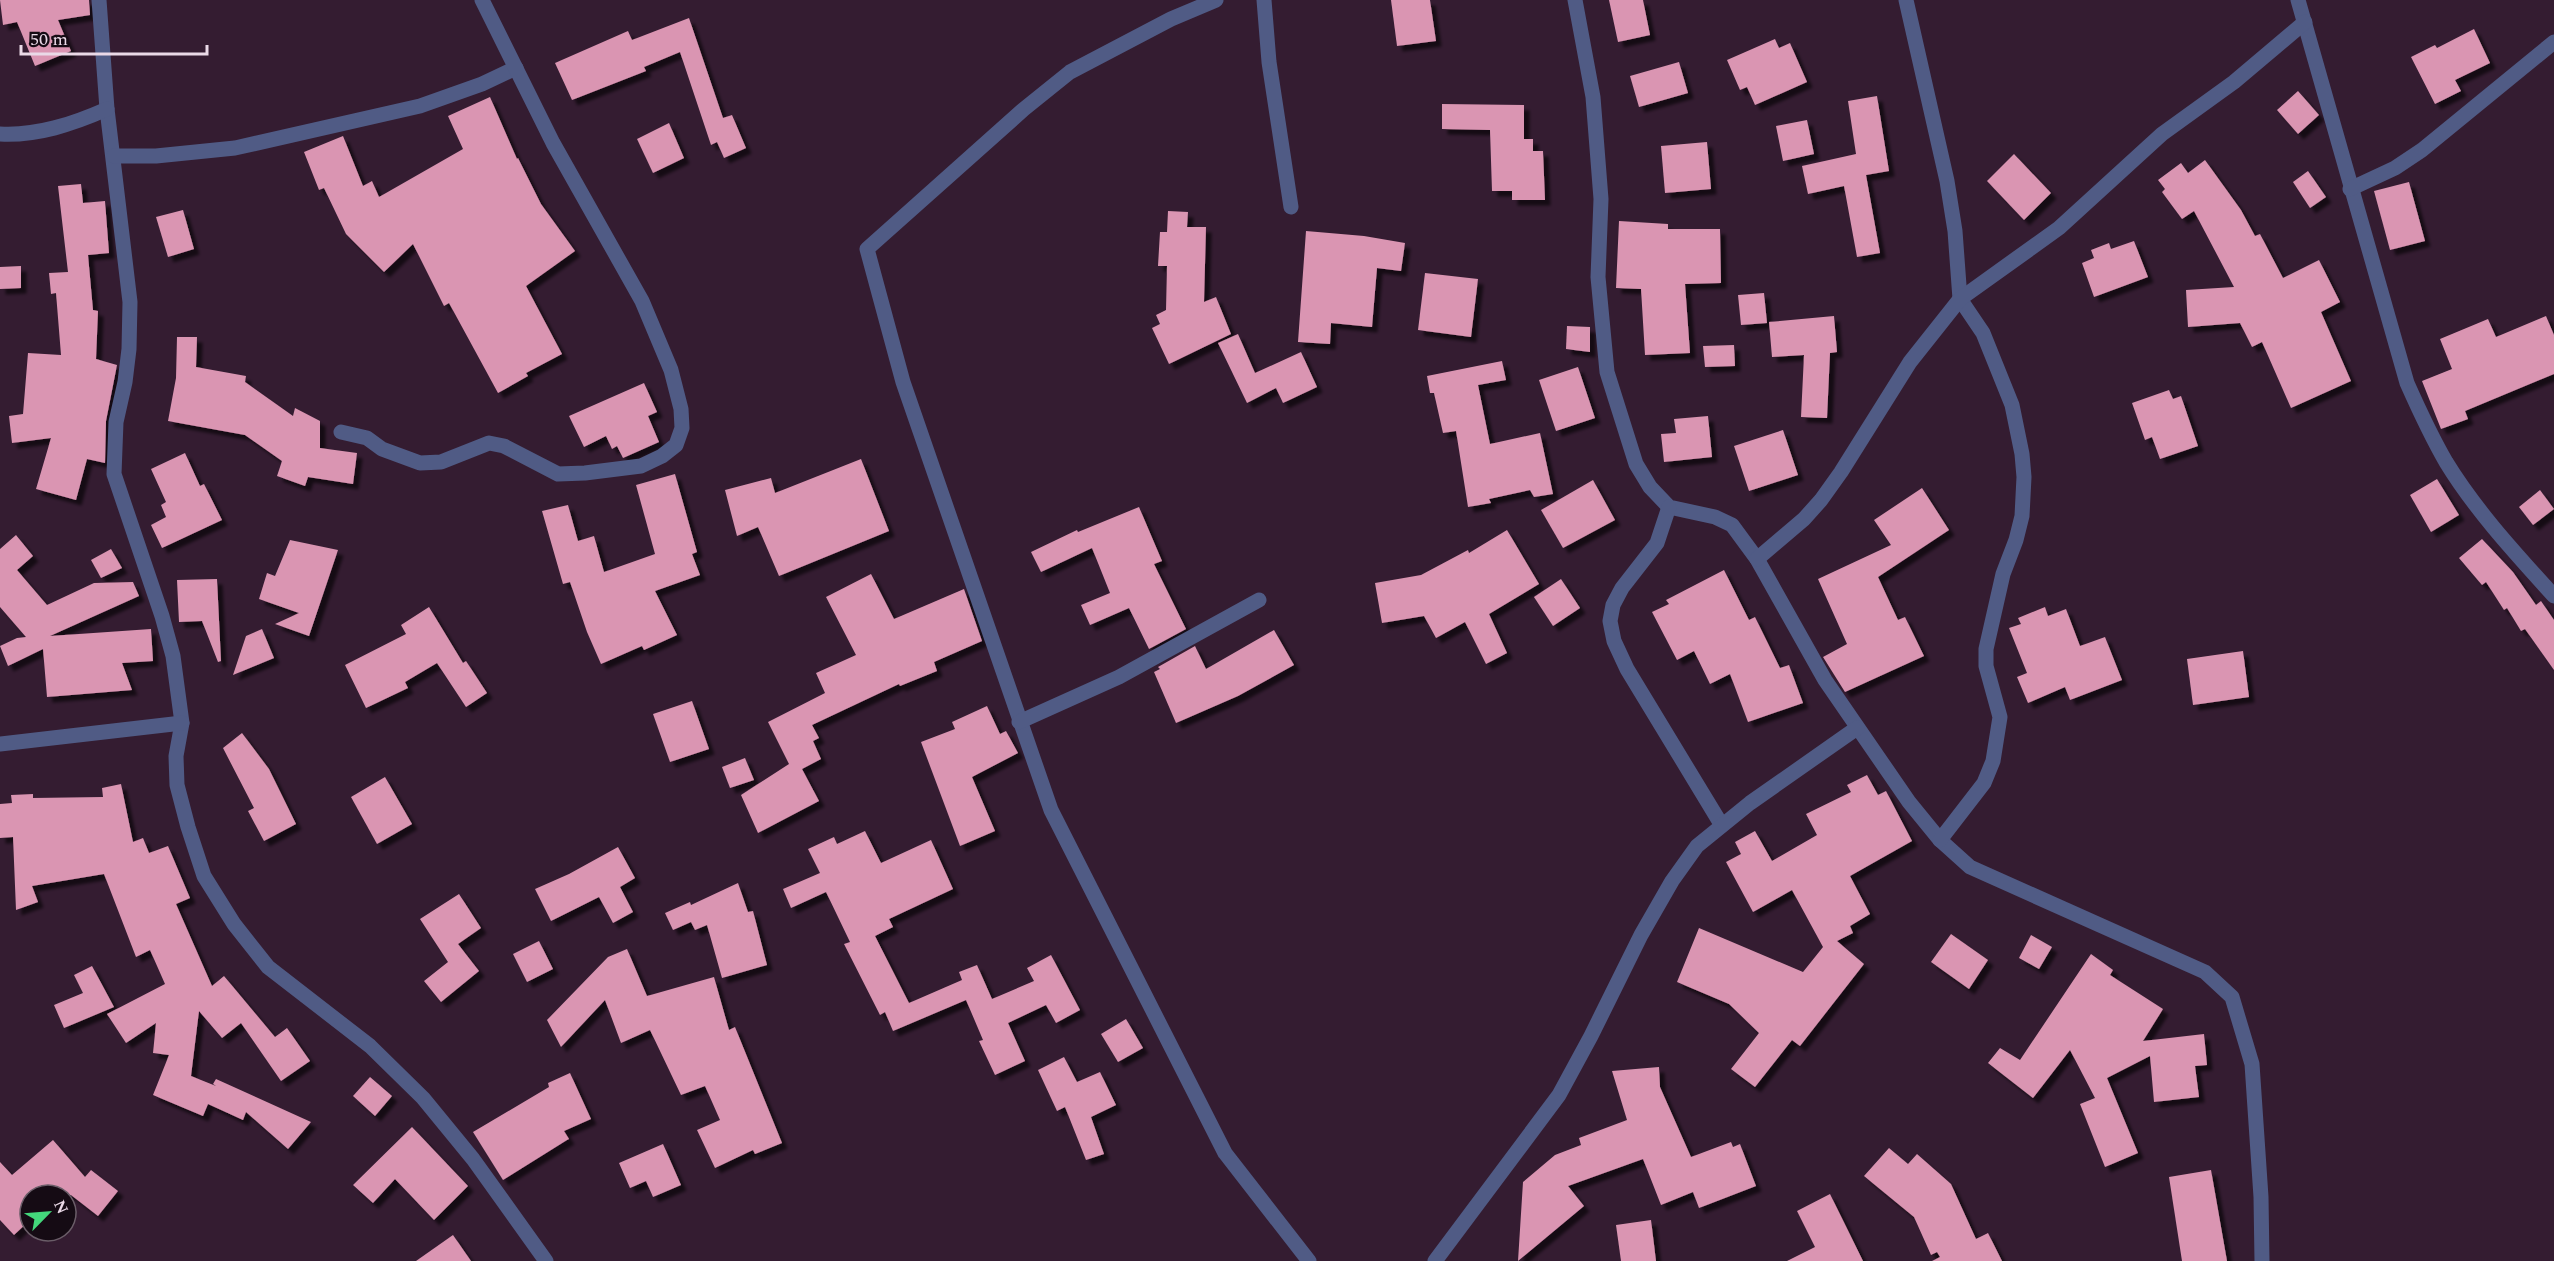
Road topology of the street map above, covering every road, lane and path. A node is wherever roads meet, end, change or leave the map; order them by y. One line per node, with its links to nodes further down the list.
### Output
1 (99, 0): 11 (street)
2 (482, 0): 10 (street)
3 (1216, 0): 22 (street)
4 (1264, 0): 15 (street)
5 (1575, 0): 18 (street)
6 (1906, 0): 16 (street)
7 (2298, 0): 8 (street)
8 (2305, 22): 14 (street); 16 (street)
9 (2554, 42): 14 (street)
10 (516, 68): 13 (street); 17 (street)
11 (106, 109): 12 (street); 13 (street)
12 (0, 134)
13 (114, 156): 23 (street)
14 (2350, 189): 20 (street)
15 (1291, 207)
16 (1960, 299): 19 (street); 27 (street)
17 (341, 432)
18 (1670, 507): 19 (street); 26 (street)
19 (1757, 559): 24 (street)
20 (2554, 596)
21 (1258, 600): 22 (street)
22 (1019, 722): 29 (street)
23 (182, 723): 25 (street); 28 (street)
24 (1857, 728): 26 (street); 27 (street)
25 (0, 744)
26 (1721, 824): 30 (street)
27 (1940, 840): 31 (street)
28 (546, 1261)
29 (1309, 1261)
30 (1435, 1261)
31 (2262, 1261)

